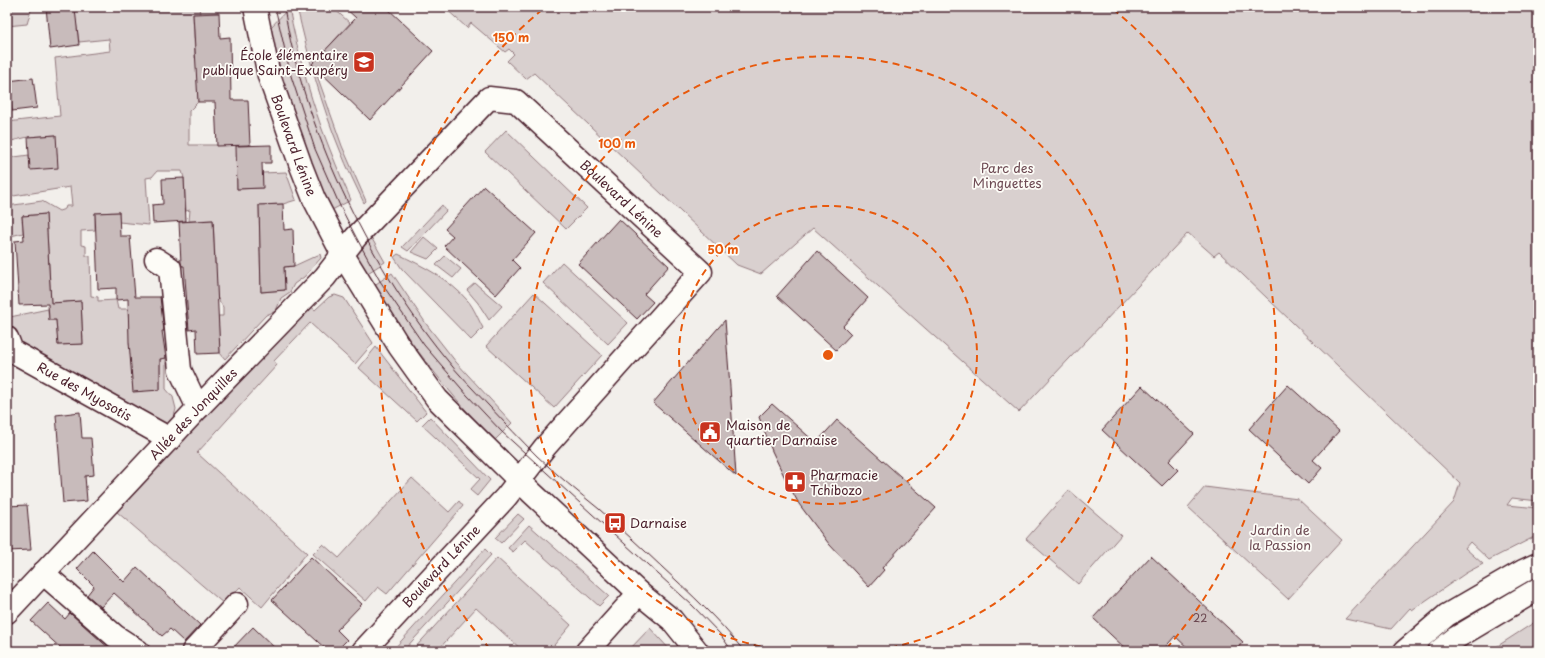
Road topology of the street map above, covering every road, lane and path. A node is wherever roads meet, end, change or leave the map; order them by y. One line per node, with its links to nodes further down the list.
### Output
1 (255, 7): 2 (street, Boulevard Lénine)
2 (343, 255): 5 (street, Allée des Jonquilles); 7 (street, Boulevard Lénine); 7 (street, Boulevard Lénine)
3 (156, 260): 5 (street)
4 (7, 338): 6 (street, Rue des Myosotis)
5 (198, 408): 6 (street, Allée des Jonquilles)
6 (170, 439): 9 (street, Allée des Jonquilles)
7 (519, 480): 11 (street, Boulevard Lénine); 16 (street, Boulevard Lénine)
8 (1538, 564): 19 (street)
9 (43, 573): 13 (street, Allée des Jonquilles); 15 (street)
10 (1538, 589): 20 (street)
11 (639, 593): 17 (street); 18 (street, Boulevard Lénine)
12 (237, 604): 14 (street)
13 (8, 609)
14 (202, 648)
15 (138, 651)
16 (363, 651)
17 (587, 651)
18 (697, 651)
19 (1405, 651)
20 (1439, 651)

